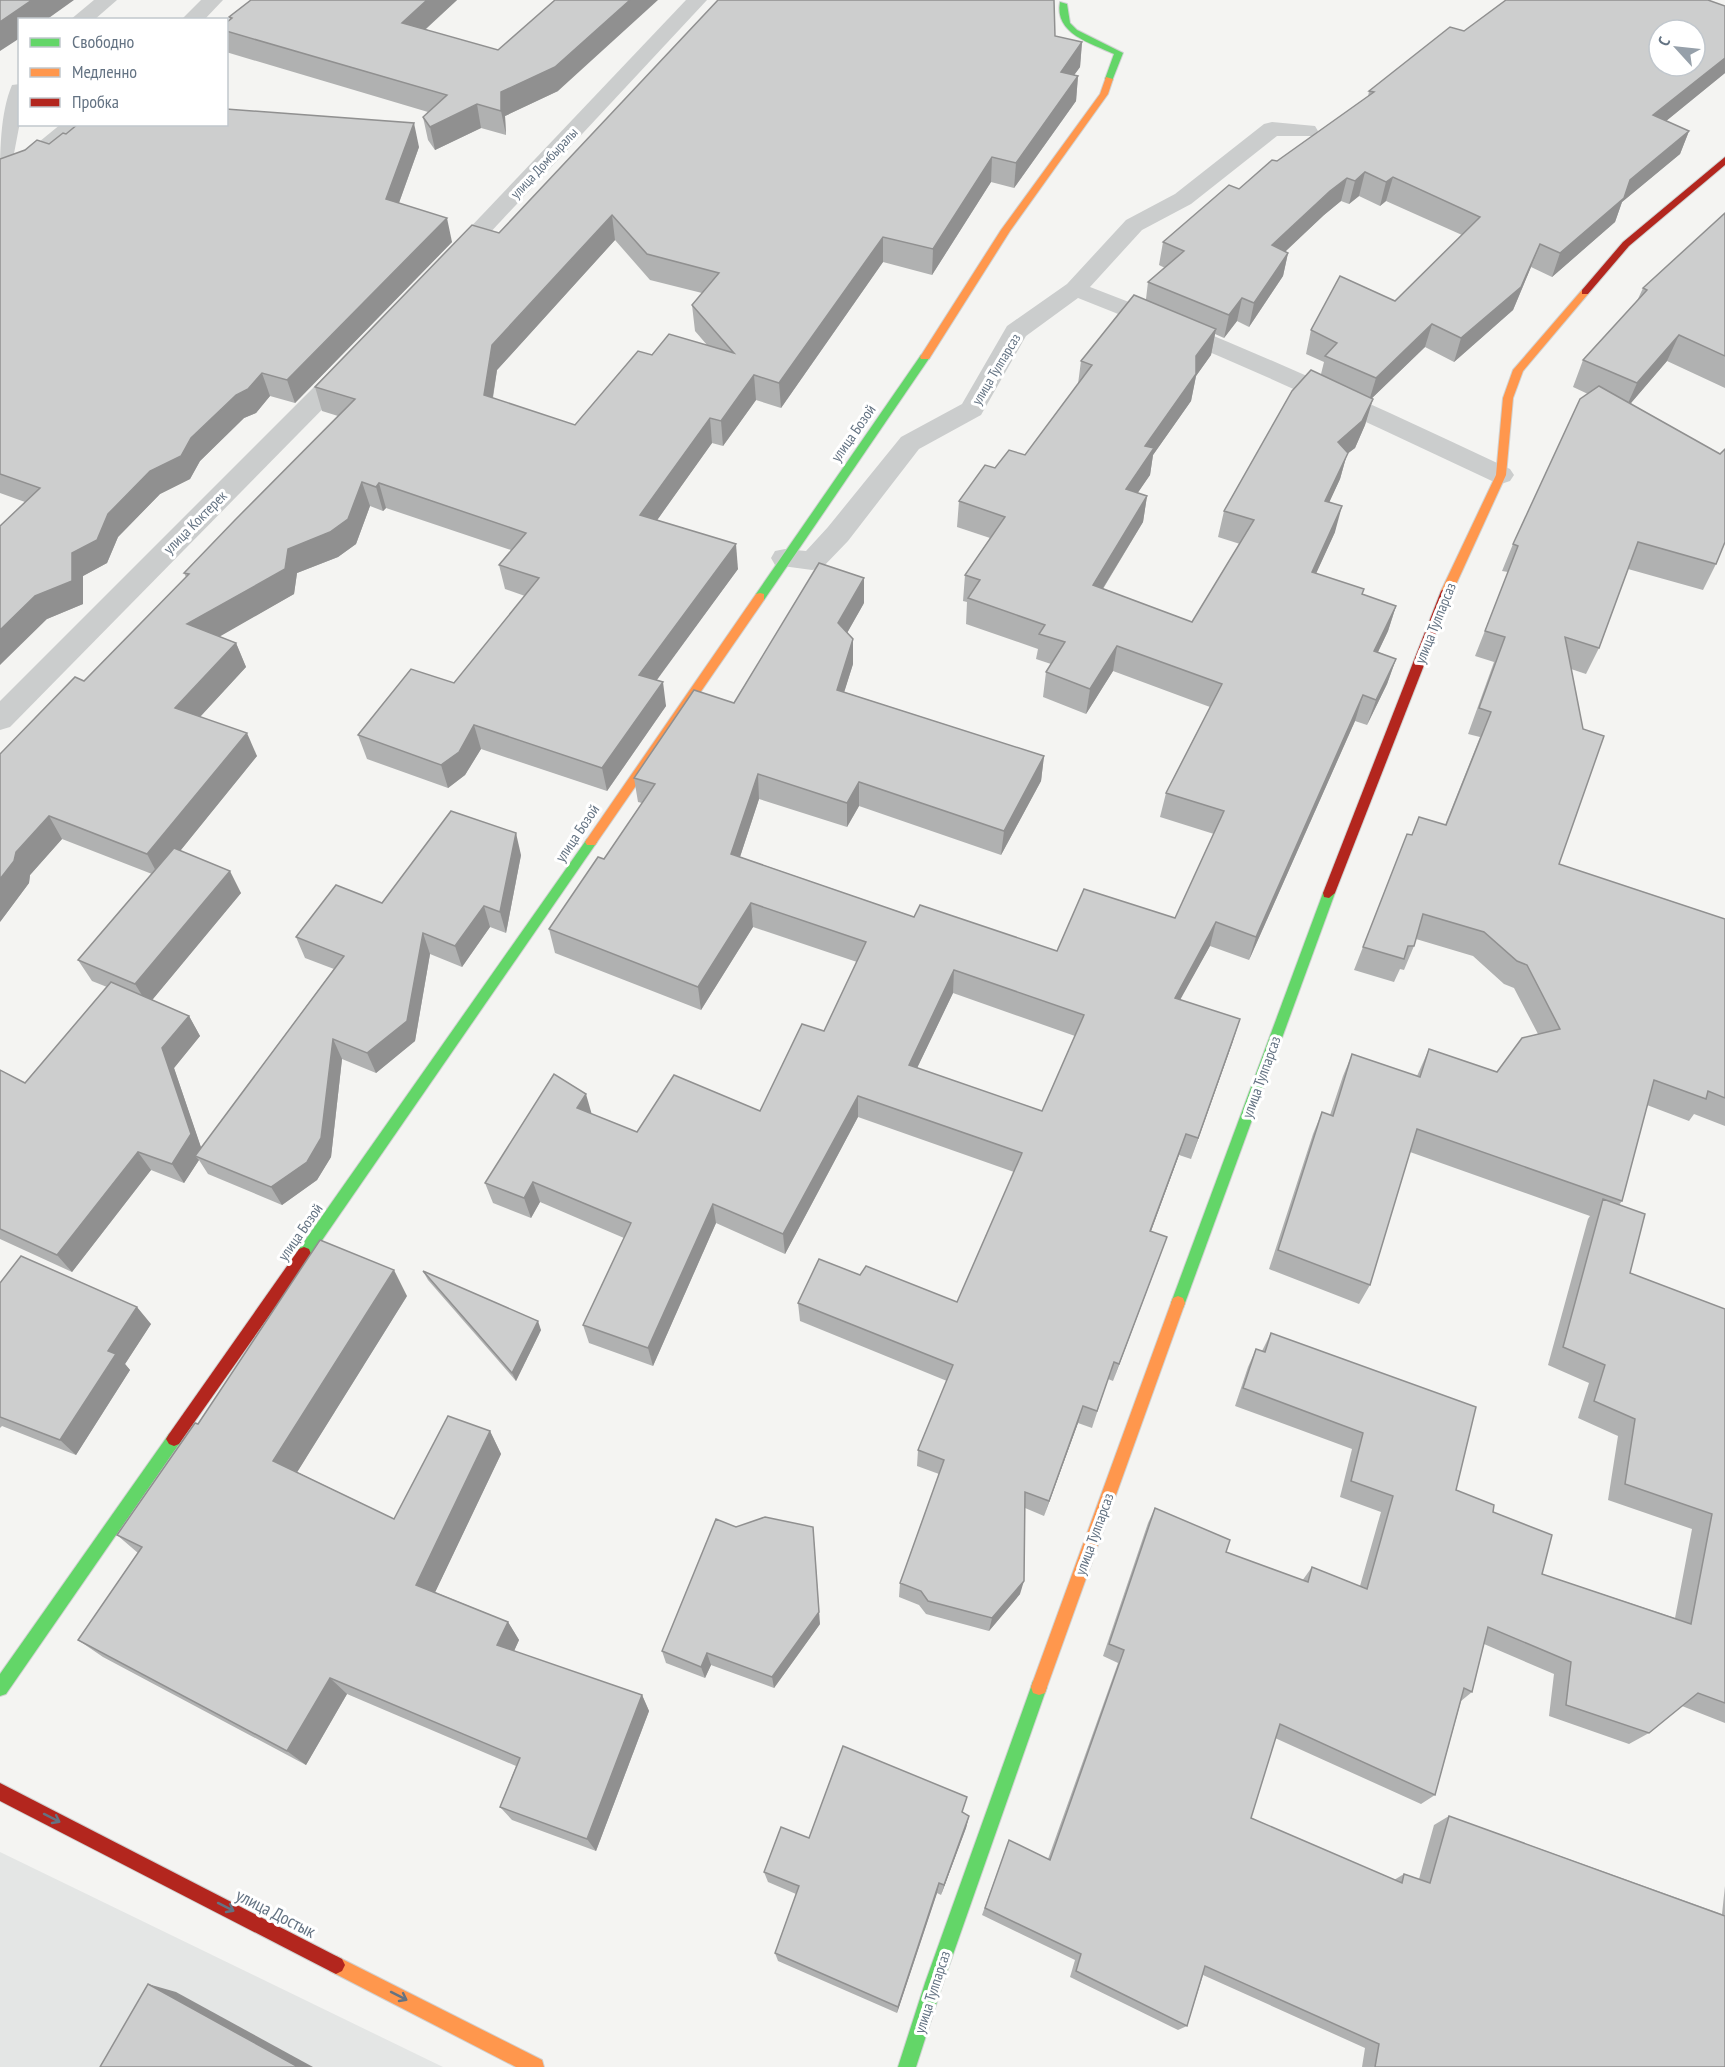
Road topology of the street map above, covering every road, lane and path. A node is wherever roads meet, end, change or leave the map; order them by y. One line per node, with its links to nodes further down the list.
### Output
1 (107, 0): 5 (street)
2 (213, 0): 6 (street)
3 (697, 0): 13 (street, улица Домбыралы)
4 (1063, 4): 17 (street, улица Бозой)
5 (83, 18)
6 (193, 18)
7 (18, 96): 11 (street)
8 (73, 126): 12 (street)
9 (1307, 131): 14 (street, улица Тулпарсаз)
10 (1725, 160): 16 (street, улица Тулпарсаз)
11 (0, 170)
12 (0, 178)
13 (439, 274)
14 (1075, 289): 16 (street); 17 (street, улица Тулпарсаз)
15 (366, 350): 18 (street, улица Коктерек)
16 (1501, 475): 22 (street, улица Тулпарсаз)
17 (785, 558): 19 (street, улица Бозой)
18 (0, 719)
19 (0, 1688)
20 (0, 1792): 21 (street, улица Достык, one-way to 21)
21 (536, 2067)
22 (908, 2067)

